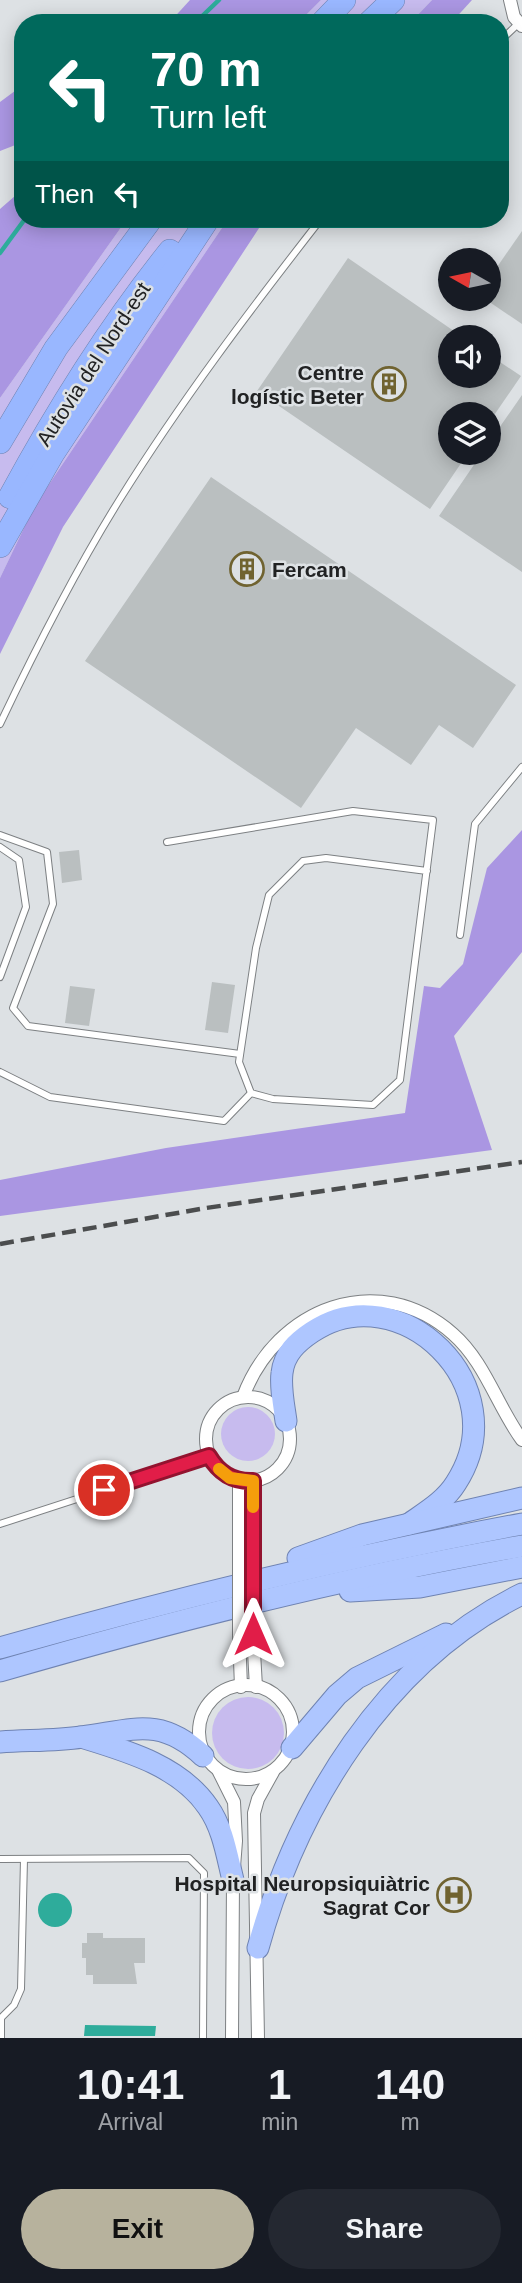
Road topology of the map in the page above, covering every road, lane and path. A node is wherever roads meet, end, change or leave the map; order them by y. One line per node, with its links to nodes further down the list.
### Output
1 (344, 0): 4 (highway)
2 (393, 0): 5 (highway)
3 (510, 0): 6 (street)
4 (331, 14)
5 (378, 14)
6 (520, 25)
7 (144, 228): 11 (highway, Autovia del Nord-est)
8 (189, 228): 12 (highway, Autovia del Nord-est)
9 (202, 228): 13 (highway)
10 (314, 228): 14 (lane)
11 (0, 442)
12 (0, 516)
13 (0, 546)
14 (0, 724)
15 (522, 767): 20 (lane)
16 (0, 835): 22 (lane)
17 (167, 842): 19 (lane)
18 (0, 848): 21 (lane)
19 (427, 871): 22 (lane); 24 (lane)
20 (460, 935)
21 (0, 977)
22 (240, 1054): 24 (lane)
23 (0, 1072): 24 (lane)
24 (251, 1093)
25 (243, 1397): 26 (street); 27 (street); 28 (street)
26 (286, 1421): 30 (street); 33 (highway)
27 (522, 1440)
28 (209, 1456): 29 (street); 32 (lane)
29 (239, 1481): 30 (street); 43 (street, bridge)
30 (253, 1481): 44 (street, bridge)
31 (522, 1498): 33 (highway)
32 (0, 1524)
33 (409, 1524): 37 (highway)
34 (522, 1524): 37 (highway)
35 (522, 1546): 38 (highway)
36 (522, 1567): 38 (highway)
37 (229, 1585): 41 (highway)
38 (299, 1592): 42 (highway)
39 (522, 1594): 40 (highway)
40 (486, 1615): 47 (highway); 54 (highway)
41 (0, 1648)
42 (0, 1671)
43 (241, 1687): 44 (street); 48 (street)
44 (256, 1687): 47 (street)
45 (81, 1737): 46 (highway); 48 (highway); 53 (highway)
46 (0, 1741)
47 (292, 1748): 50 (street)
48 (203, 1756): 49 (street)
49 (219, 1772): 50 (street); 53 (street)
50 (273, 1772): 54 (street)
51 (0, 1859): 52 (lane)
52 (24, 1859): 55 (lane); 56 (lane)
53 (233, 1880): 57 (street)
54 (258, 1948): 58 (street)
55 (1, 2038)
56 (203, 2038)
57 (232, 2038)
58 (258, 2038)

